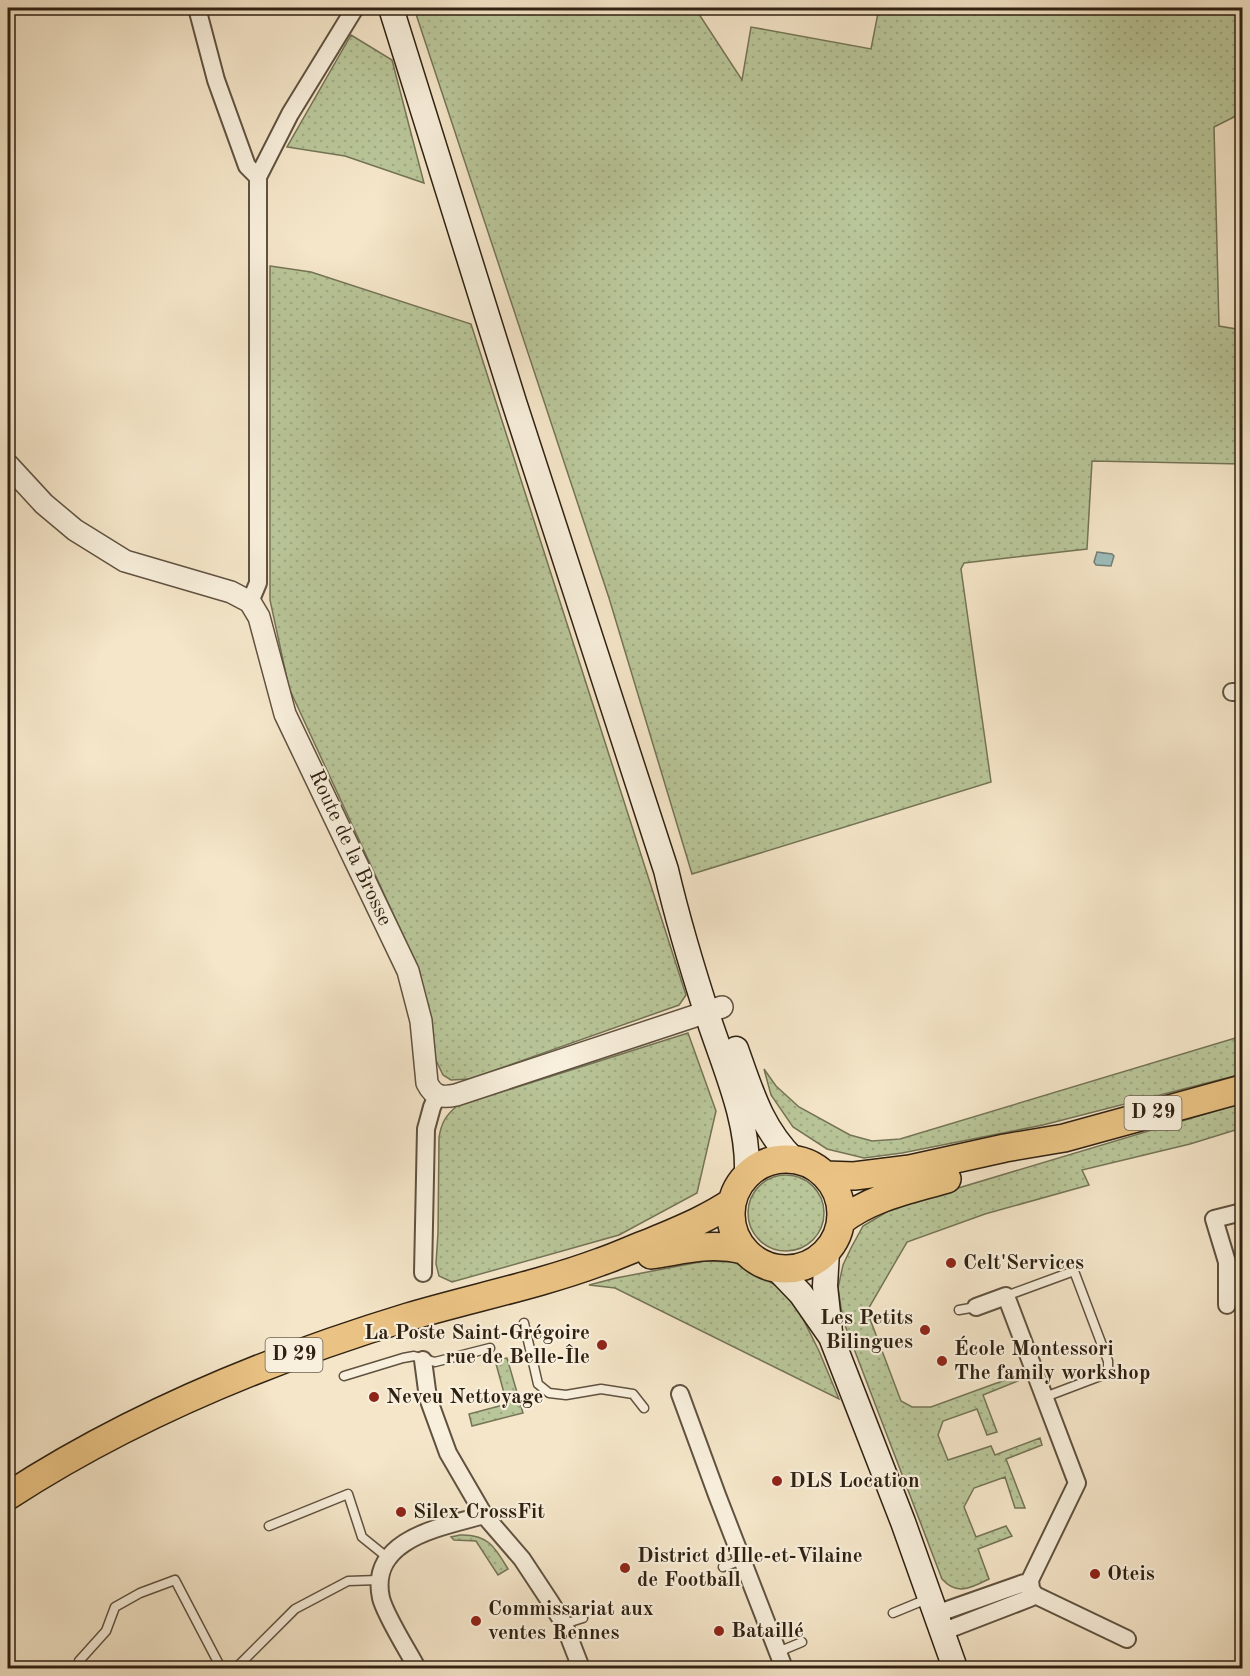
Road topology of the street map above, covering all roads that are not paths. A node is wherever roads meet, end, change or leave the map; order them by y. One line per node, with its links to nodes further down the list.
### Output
1 (197, 8): 4 (street)
2 (355, 8): 4 (street)
3 (392, 8): 7 (main road)
4 (258, 177): 6 (street)
5 (8, 465): 6 (street)
6 (250, 602): 9 (street, Route de la Brosse)
7 (714, 1010): 9 (street); 11 (main road); 12 (main road)
8 (1242, 1089): 10 (main road, D 29)
9 (437, 1096): 21 (street)
10 (1064, 1138): 13 (main road, D 29); 16 (main road, D 29)
11 (794, 1160): 12 (main road); 13 (main road)
12 (747, 1175): 14 (main road)
13 (825, 1175): 16 (main road)
14 (732, 1202): 17 (main road); 19 (main road, D 29)
15 (1242, 1212): 23 (street)
16 (841, 1221): 18 (main road)
17 (744, 1250): 19 (main road, D 29); 20 (main road)
18 (827, 1251): 20 (main road); 27 (main road)
19 (600, 1262): 34 (main road, D 29)
20 (777, 1269): 27 (main road)
21 (423, 1273)
22 (1006, 1296): 24 (street); 32 (street); 32 (lane)
23 (1227, 1305)
24 (976, 1307): 25 (lane)
25 (959, 1310)
26 (524, 1323): 33 (lane)
27 (831, 1337): 43 (main road)
28 (490, 1348): 29 (lane)
29 (423, 1360): 30 (lane); 35 (street)
30 (344, 1376)
31 (680, 1394): 38 (street)
32 (1045, 1397): 41 (street)
33 (644, 1408)
34 (8, 1496)
35 (484, 1515): 37 (street); 45 (street)
36 (269, 1526): 37 (lane)
37 (388, 1558): 40 (street)
38 (742, 1560): 39 (lane); 48 (street)
39 (723, 1567)
40 (378, 1580): 51 (lane); 52 (street)
41 (1031, 1589): 43 (street); 46 (street)
42 (894, 1613): 43 (lane)
43 (936, 1615): 55 (main road)
44 (583, 1618): 45 (lane)
45 (564, 1624): 53 (street)
46 (1127, 1639)
47 (802, 1642): 48 (lane)
48 (778, 1652): 54 (street)
49 (79, 1661): 50 (lane)
50 (221, 1668)
51 (236, 1668)
52 (417, 1668)
53 (582, 1668)
54 (784, 1668)
55 (955, 1668)

